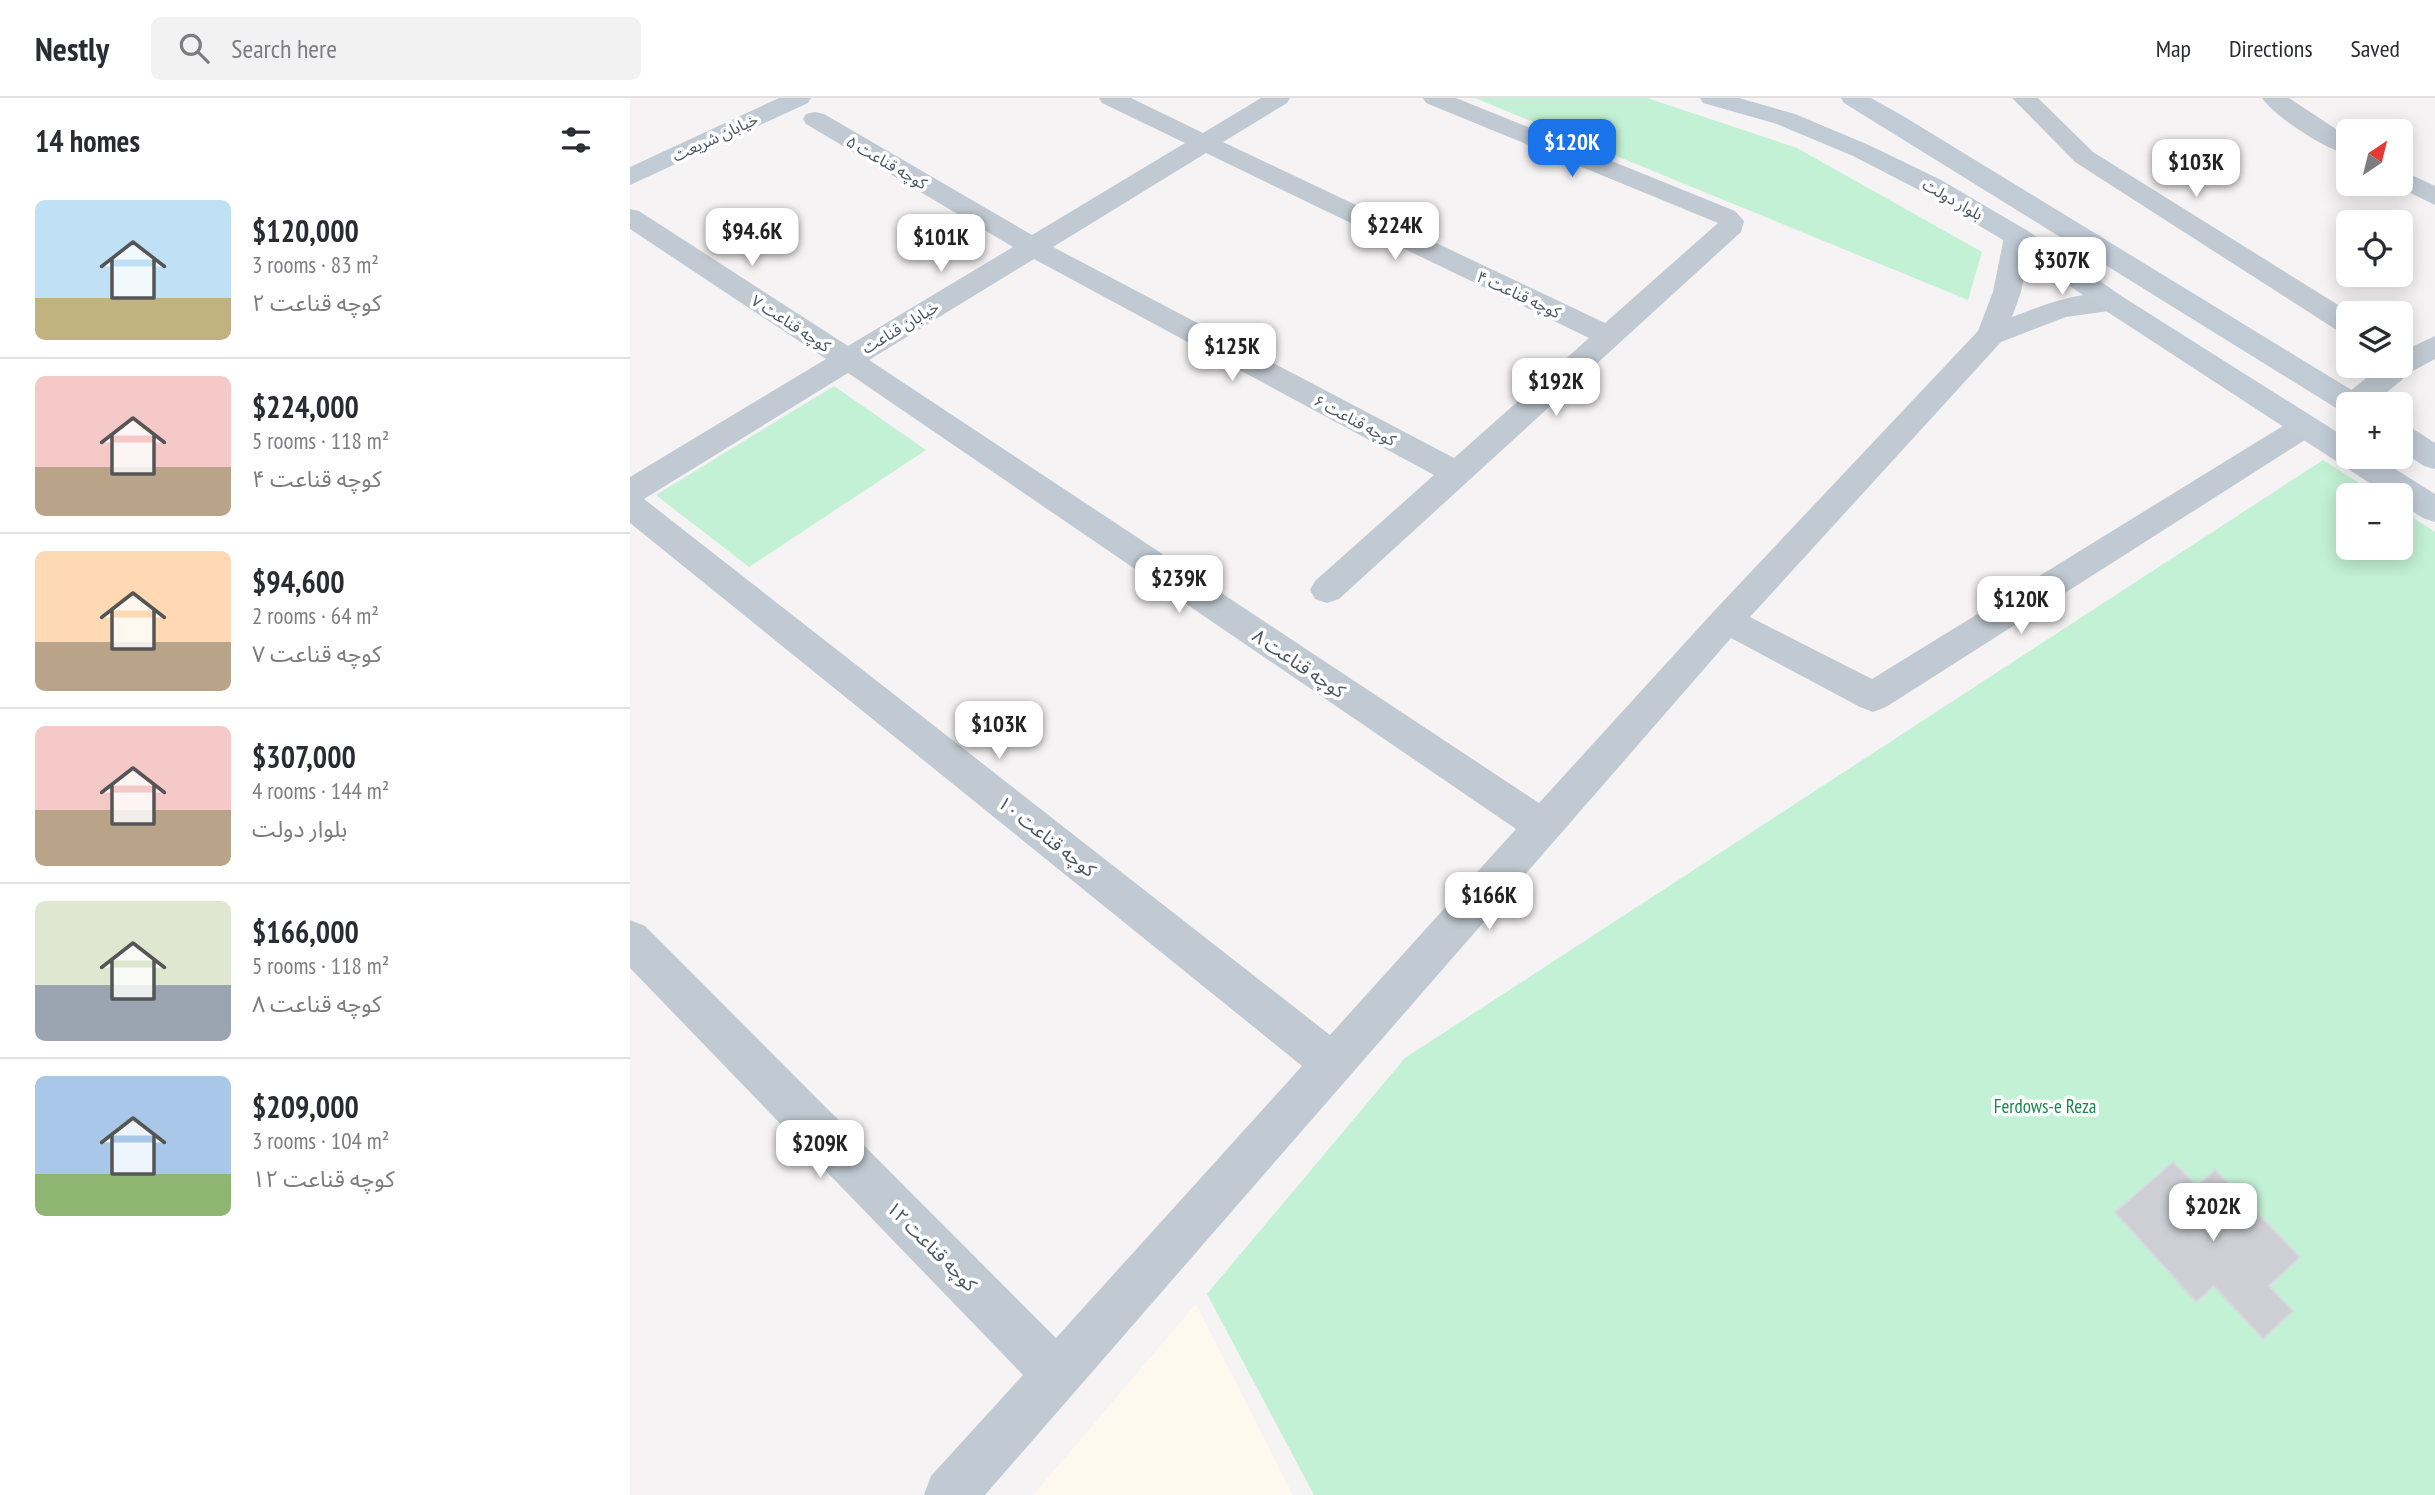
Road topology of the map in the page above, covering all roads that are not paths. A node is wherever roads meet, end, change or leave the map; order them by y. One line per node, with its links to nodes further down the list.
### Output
1 (799, 98): 13 (street, خیابان شریعت)
2 (1111, 98): 12 (street, کوچه قناعت ۴)
3 (1278, 98): 12 (street, خیابان قناعت)
4 (1435, 98): 22 (street)
5 (1712, 98): 10 (street, بلوار دولت)
6 (2024, 98): 20 (street)
7 (2274, 98): 11 (street)
8 (1837, 101): 10 (street); 28 (street, بلوار دولت)
9 (815, 119): 18 (street, کوچه قناعت ۵)
10 (1786, 119): 17 (street, بلوار دولت)
11 (2336, 140)
12 (1203, 144): 18 (street, خیابان قناعت); 22 (street, کوچه قناعت ۴)
13 (630, 177)
14 (2413, 184): 15 (street)
15 (2435, 197)
16 (630, 217): 25 (street, کوچه قناعت ۷)
17 (2018, 237): 19 (street, بلوار دولت); 21 (street)
18 (1032, 247): 25 (street, خیابان قناعت); 34 (street, کوچه قناعت ۶)
19 (2113, 303): 21 (street); 29 (street, بلوار دولت)
20 (2336, 316)
21 (1991, 335): 39 (street)
22 (1608, 336): 34 (street)
23 (2435, 346): 24 (street)
24 (2413, 357)
25 (848, 359): 35 (street, خیابان قناعت); 40 (street, کوچه قناعت ۸)
26 (2383, 378): 27 (street)
27 (2367, 392)
28 (2336, 394)
29 (2305, 426): 31 (street, بلوار دولت); 39 (street)
30 (2413, 444): 32 (street)
31 (2336, 446)
32 (2435, 458)
33 (2372, 469): 37 (street, بلوار دولت)
34 (1456, 474): 38 (street)
35 (630, 492)
36 (630, 505): 42 (street, کوچه قناعت ۱۰)
37 (2435, 510)
38 (1327, 590)
39 (1726, 620): 40 (street)
40 (1542, 826): 42 (street)
41 (630, 939): 43 (street, کوچه قناعت ۱۲)
42 (1332, 1063): 43 (street)
43 (1057, 1374): 44 (street)
44 (950, 1495)

